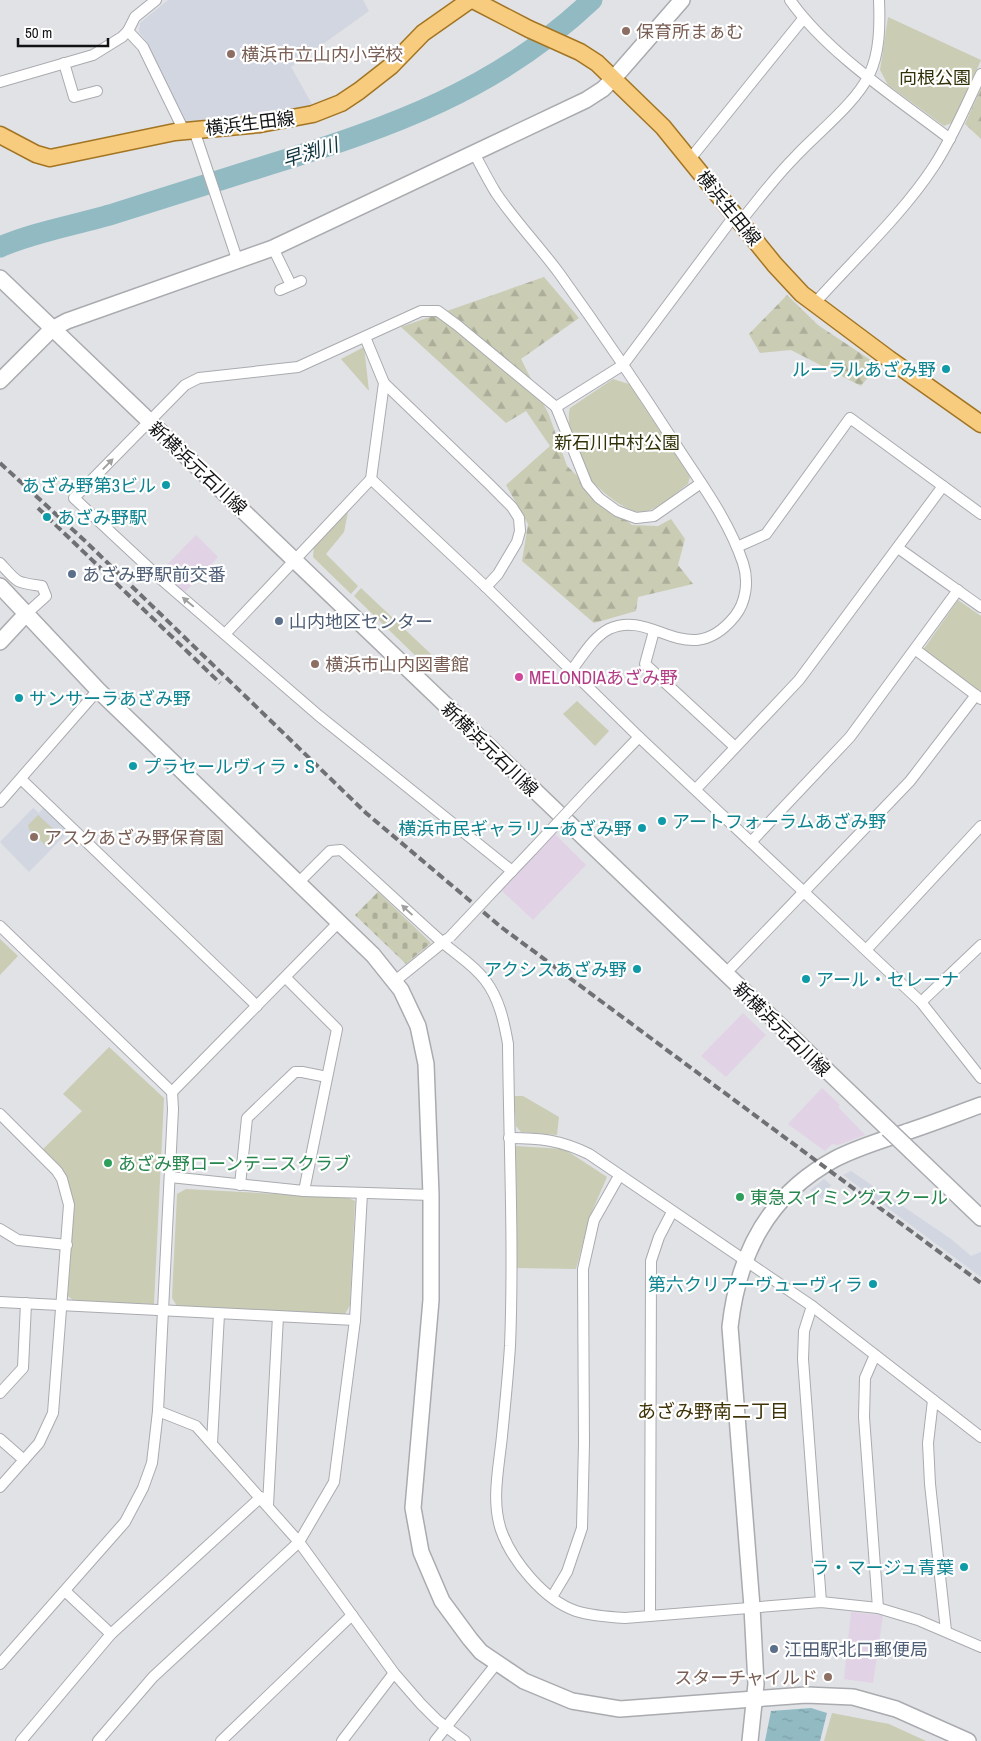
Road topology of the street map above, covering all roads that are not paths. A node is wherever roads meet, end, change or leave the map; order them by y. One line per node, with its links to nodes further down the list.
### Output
1 (156, 0): 7 (street)
2 (471, 0): 10 (main road, 横浜生田線); 14 (main road, 横浜生田線)
3 (682, 0): 10 (street)
4 (790, 0): 6 (street)
5 (879, 0): 11 (street)
6 (803, 19): 11 (street); 18 (street)
7 (128, 31): 8 (street); 14 (street)
8 (64, 63): 12 (street); 13 (street)
9 (981, 74): 16 (street)
10 (614, 78): 17 (street); 18 (main road, 横浜生田線)
11 (868, 78): 16 (street); 19 (street)
12 (0, 82)
13 (97, 91)
14 (189, 130): 15 (main road, 横浜生田線); 21 (street)
15 (0, 135)
16 (950, 139): 26 (street)
17 (474, 153): 20 (street); 29 (street)
18 (690, 159): 19 (main road, 横浜生田線)
19 (738, 218): 26 (main road, 横浜生田線); 29 (street)
20 (273, 248): 21 (street); 24 (street)
21 (237, 260): 27 (street)
22 (0, 278): 27 (street, 新横浜元石川線)
23 (301, 281): 24 (street)
24 (291, 285): 25 (street)
25 (280, 290)
26 (814, 304): 34 (main road, 横浜生田線)
27 (52, 329): 30 (street); 33 (street, 新横浜元石川線)
28 (365, 337): 31 (street); 32 (street); 33 (street)
29 (623, 365): 32 (street); 36 (street)
30 (0, 381)
31 (384, 383): 35 (street); 44 (street)
32 (556, 407): 36 (street)
33 (149, 422): 41 (street, 新横浜元石川線); 49 (street, one-way to 33)
34 (981, 424)
35 (371, 479): 41 (street); 44 (street)
36 (701, 483): 39 (street)
37 (943, 486): 38 (street); 39 (street); 40 (street)
38 (981, 514)
39 (736, 547): 48 (street)
40 (898, 548): 45 (street); 56 (street)
41 (294, 561): 49 (street); 70 (street, 新横浜元石川線)
42 (0, 563): 47 (street)
43 (0, 586): 47 (street)
44 (486, 587): 52 (street)
45 (958, 590): 46 (street); 51 (street)
46 (981, 607)
47 (26, 614): 50 (street); 53 (street)
48 (654, 631): 52 (street); 56 (street)
49 (225, 634): 62 (street)
50 (0, 642)
51 (916, 650): 54 (street); 61 (street)
52 (571, 671): 55 (street)
53 (98, 690): 57 (street); 63 (street)
54 (978, 697): 64 (street)
55 (639, 737): 58 (street); 62 (street, bridge)
56 (735, 748): 58 (street)
57 (21, 779): 59 (street); 74 (street)
58 (696, 789): 61 (street)
59 (0, 802)
60 (981, 826): 69 (street)
61 (751, 842): 64 (street)
62 (512, 871): 67 (street, bridge)
63 (298, 883): 65 (street); 67 (street, one-way to 63)
64 (804, 892): 69 (street); 70 (street)
65 (339, 922): 71 (street); 72 (street)
66 (0, 926): 77 (street)
67 (446, 940): 72 (street); 80 (street)
68 (981, 944): 73 (street)
69 (866, 949): 73 (street)
70 (726, 974): 88 (street, 新横浜元石川線, bridge)
71 (286, 978): 74 (street); 75 (street)
72 (395, 981): 86 (street)
73 (921, 1002): 76 (street)
74 (258, 1006): 77 (street)
75 (327, 1078): 83 (street); 84 (street)
76 (981, 1078)
77 (172, 1092): 82 (street)
78 (981, 1105): 91 (street)
79 (0, 1114): 90 (street)
80 (509, 1138): 81 (street); 112 (street)
81 (619, 1176): 87 (street); 112 (street)
82 (170, 1177): 83 (street); 96 (street)
83 (240, 1185): 84 (street)
84 (304, 1191): 85 (street)
85 (362, 1193): 86 (street); 99 (street)
86 (432, 1195): 121 (street)
87 (672, 1212): 91 (street); 117 (street)
88 (981, 1218)
89 (0, 1229): 90 (street)
90 (67, 1245): 94 (street)
91 (744, 1261): 95 (street); 114 (street)
92 (0, 1302): 93 (street)
93 (26, 1303): 94 (street); 101 (street)
94 (63, 1306): 96 (street); 107 (street)
95 (812, 1306): 100 (street); 113 (street)
96 (163, 1310): 97 (street); 103 (street)
97 (220, 1314): 98 (street); 106 (street)
98 (278, 1316): 99 (street); 109 (street)
99 (355, 1320): 110 (street)
100 (875, 1355): 102 (street); 115 (street)
101 (0, 1393)
102 (934, 1400): 104 (street); 118 (street)
103 (158, 1411): 106 (street); 111 (street)
104 (981, 1437)
105 (0, 1439): 107 (street)
106 (212, 1443): 109 (street)
107 (24, 1460): 108 (street)
108 (0, 1487)
109 (264, 1501): 110 (street); 119 (street)
110 (299, 1542): 116 (street); 127 (street)
111 (65, 1591): 119 (street); 122 (street)
112 (552, 1596): 117 (street)
113 (821, 1602): 114 (street); 115 (street)
114 (752, 1608): 117 (street); 124 (street)
115 (878, 1608): 118 (street)
116 (352, 1615): 123 (street); 128 (street)
117 (650, 1615)
118 (946, 1631): 120 (street)
119 (111, 1634): 126 (street)
120 (981, 1647)
121 (497, 1663): 124 (street); 125 (street)
122 (0, 1664)
123 (394, 1672): 125 (street); 129 (street)
124 (755, 1701): 132 (street); 133 (street)
125 (445, 1727): 130 (street); 131 (street)
126 (21, 1741)
127 (98, 1741)
128 (221, 1741)
129 (342, 1741)
130 (435, 1741)
131 (465, 1741)
132 (750, 1741)
133 (968, 1741)

